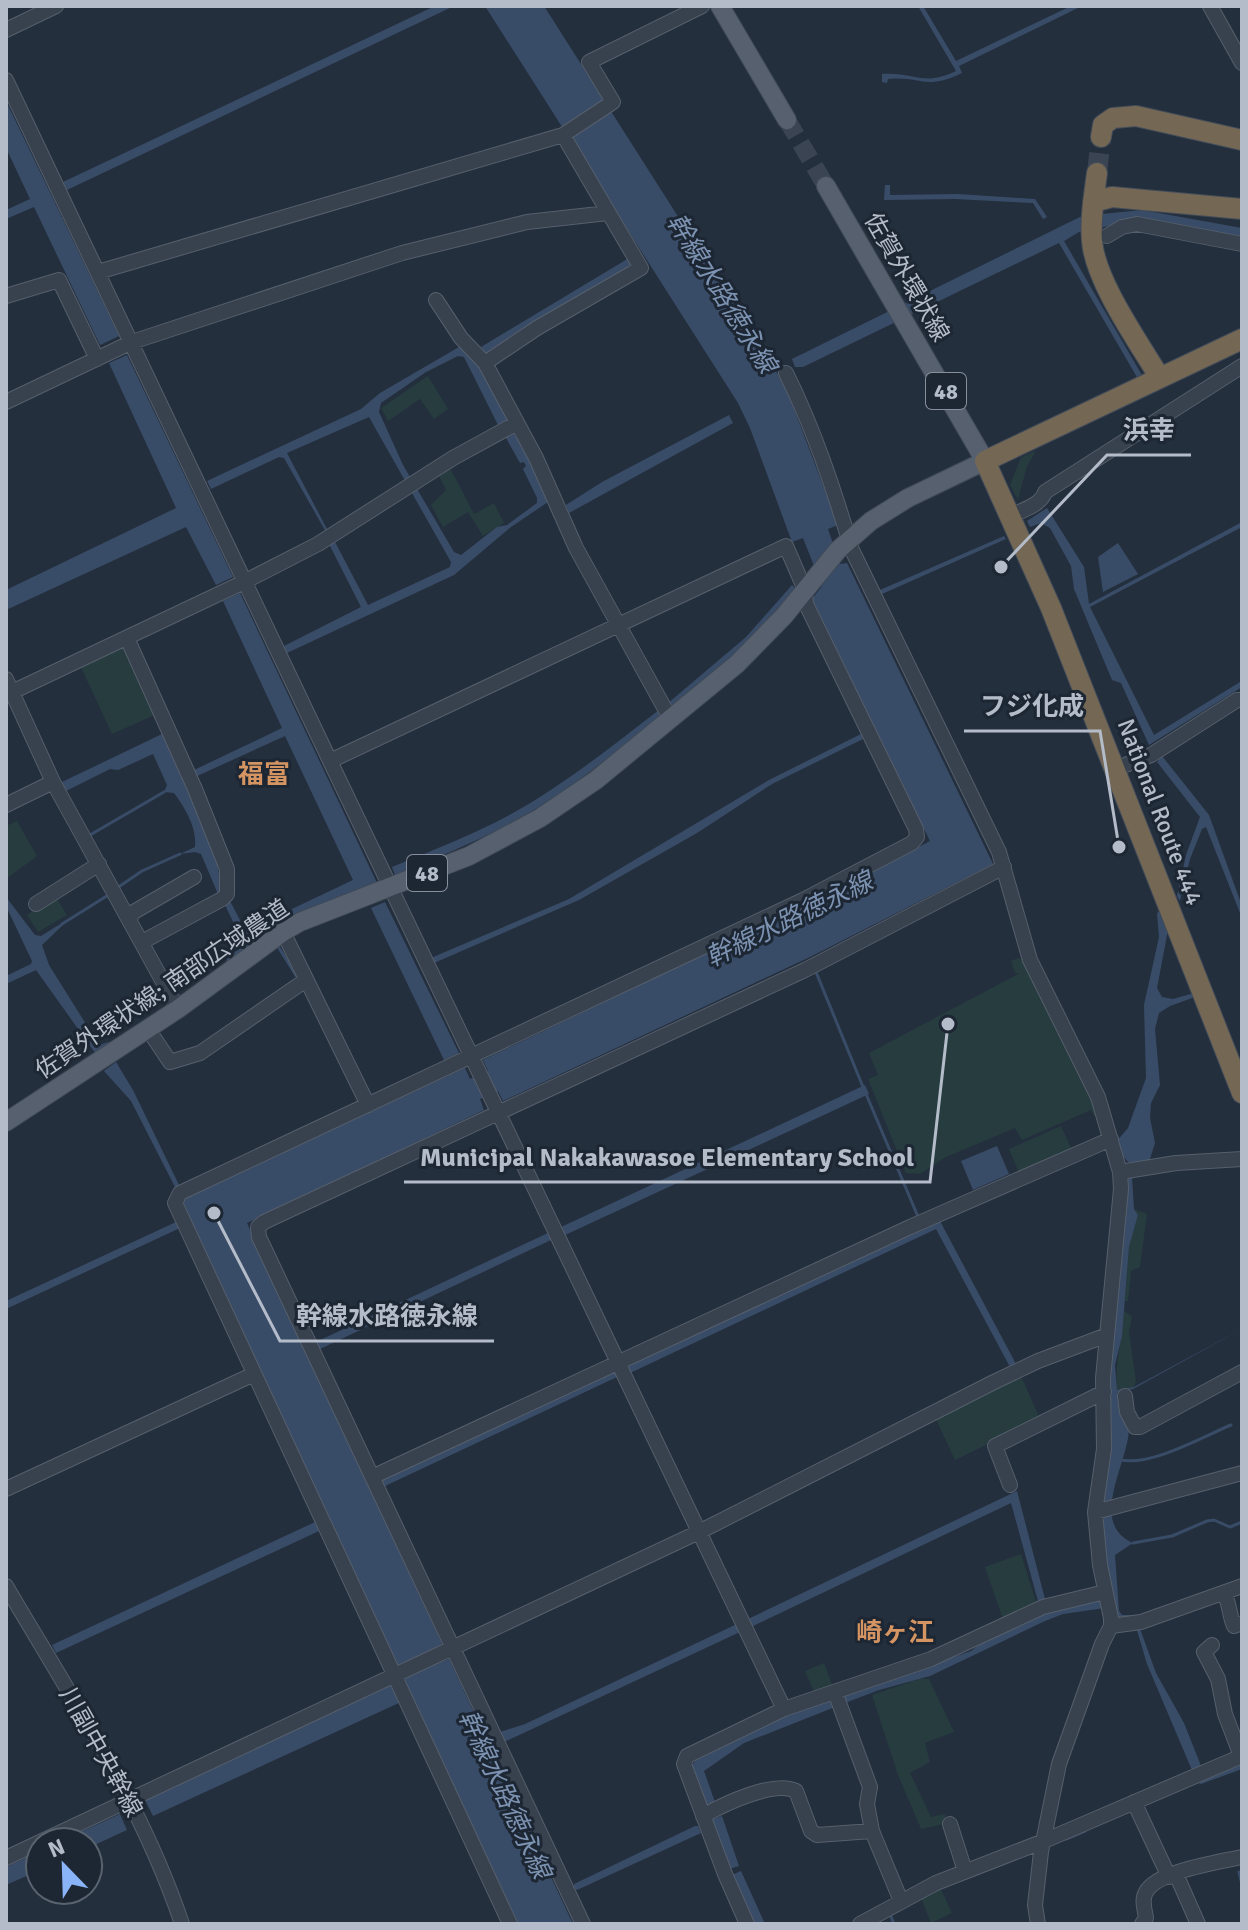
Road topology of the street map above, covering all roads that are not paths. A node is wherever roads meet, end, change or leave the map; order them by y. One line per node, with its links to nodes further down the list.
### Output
1 (56, 6): 5 (street)
2 (702, 6): 9 (street)
3 (720, 6): 8 (main road)
4 (1210, 6): 6 (street)
5 (6, 30)
6 (1242, 63)
7 (6, 80): 19 (street)
8 (787, 120)
9 (569, 131): 16 (street); 19 (street)
10 (1101, 137): 11 (highway)
11 (1242, 140)
12 (1097, 173): 14 (highway)
13 (826, 186): 31 (main road, 佐賀外環状線 / 48)
14 (1093, 202): 15 (highway); 28 (highway)
15 (1242, 209)
16 (608, 213): 23 (street); 25 (street)
17 (1107, 236): 18 (street)
18 (1242, 244)
19 (98, 272): 23 (street)
20 (6, 296): 24 (street)
21 (436, 300): 25 (street)
22 (1242, 339): 28 (highway)
23 (132, 342): 24 (street); 34 (street)
24 (97, 359): 29 (street)
25 (485, 363): 30 (street)
26 (1242, 366): 32 (street)
27 (786, 373): 33 (street)
28 (1160, 378): 31 (highway)
29 (6, 402)
30 (510, 427): 34 (street); 36 (street)
31 (985, 461): 32 (highway, National Route 444); 33 (main road, 48)
32 (1010, 516): 42 (highway, National Route 444)
33 (843, 544): 35 (main road, 48); 46 (street)
34 (244, 582): 37 (street); 41 (street)
35 (810, 584): 36 (street); 40 (main road, 佐賀外環状線; 南部広域農道 / 48); 56 (street)
36 (618, 625): 40 (street); 41 (street)
37 (127, 638): 38 (street); 52 (street)
38 (9, 686): 43 (street)
39 (1242, 700): 42 (street)
40 (670, 718): 48 (main road, 佐賀外環状線; 南部広域農道 / 48)
41 (330, 761): 48 (street)
42 (1115, 769): 57 (highway, National Route 444)
43 (53, 782): 44 (street); 45 (street)
44 (6, 805)
45 (99, 864): 49 (street); 50 (street)
46 (1004, 867): 59 (street); 61 (street)
47 (194, 877): 50 (street)
48 (389, 888): 51 (main road, 佐賀外環状線; 南部広域農道 / 48); 56 (street)
49 (36, 904)
50 (130, 920): 52 (street)
51 (283, 932): 53 (street); 54 (main road, 佐賀外環状線; 南部広域農道 / 48)
52 (142, 942): 54 (street)
53 (306, 980): 55 (street); 58 (street)
54 (178, 1009): 55 (main road, 佐賀外環状線; 南部広域農道 / 48)
55 (148, 1029): 60 (main road, 佐賀外環状線; 南部広域農道 / 48)
56 (471, 1057): 58 (street); 59 (street)
57 (1242, 1093)
58 (368, 1105): 67 (street)
59 (498, 1113): 65 (street); 70 (street)
60 (6, 1122)
61 (1111, 1139): 63 (street); 65 (street)
62 (1242, 1159): 63 (street)
63 (1120, 1172): 64 (street)
64 (1107, 1335): 68 (street); 74 (street)
65 (619, 1363): 70 (street); 74 (street)
66 (1242, 1372): 68 (street)
67 (254, 1374): 72 (street); 83 (street)
68 (1104, 1399): 71 (street); 73 (street)
69 (1242, 1473): 73 (street)
70 (372, 1477): 82 (street)
71 (1010, 1485)
72 (6, 1489)
73 (1095, 1512): 77 (street)
74 (699, 1532): 82 (street); 85 (street)
75 (6, 1586): 87 (street, 川副中央幹線)
76 (1242, 1586): 78 (street)
77 (1105, 1592): 80 (street); 84 (street)
78 (1224, 1593): 79 (street); 80 (street)
79 (1239, 1624)
80 (1111, 1626): 92 (street)
81 (1212, 1645): 86 (street)
82 (453, 1648): 83 (street); 100 (street)
83 (394, 1675): 87 (street); 99 (street)
84 (835, 1692): 85 (street); 91 (street)
85 (784, 1709): 89 (street)
86 (1241, 1756): 88 (street)
87 (130, 1800): 94 (street); 98 (street, 川副中央幹線)
88 (1134, 1802): 92 (street); 96 (street)
89 (703, 1816): 91 (street); 101 (street)
90 (950, 1824): 95 (street)
91 (872, 1831): 97 (street)
92 (1044, 1841): 95 (street); 103 (street)
93 (1242, 1857): 96 (street)
94 (6, 1858)
95 (965, 1871): 97 (street)
96 (1173, 1875): 104 (street); 105 (street)
97 (901, 1901): 102 (street)
98 (182, 1924)
99 (510, 1924)
100 (583, 1924)
101 (747, 1924)
102 (860, 1924)
103 (1038, 1924)
104 (1142, 1924)
105 (1198, 1924)

